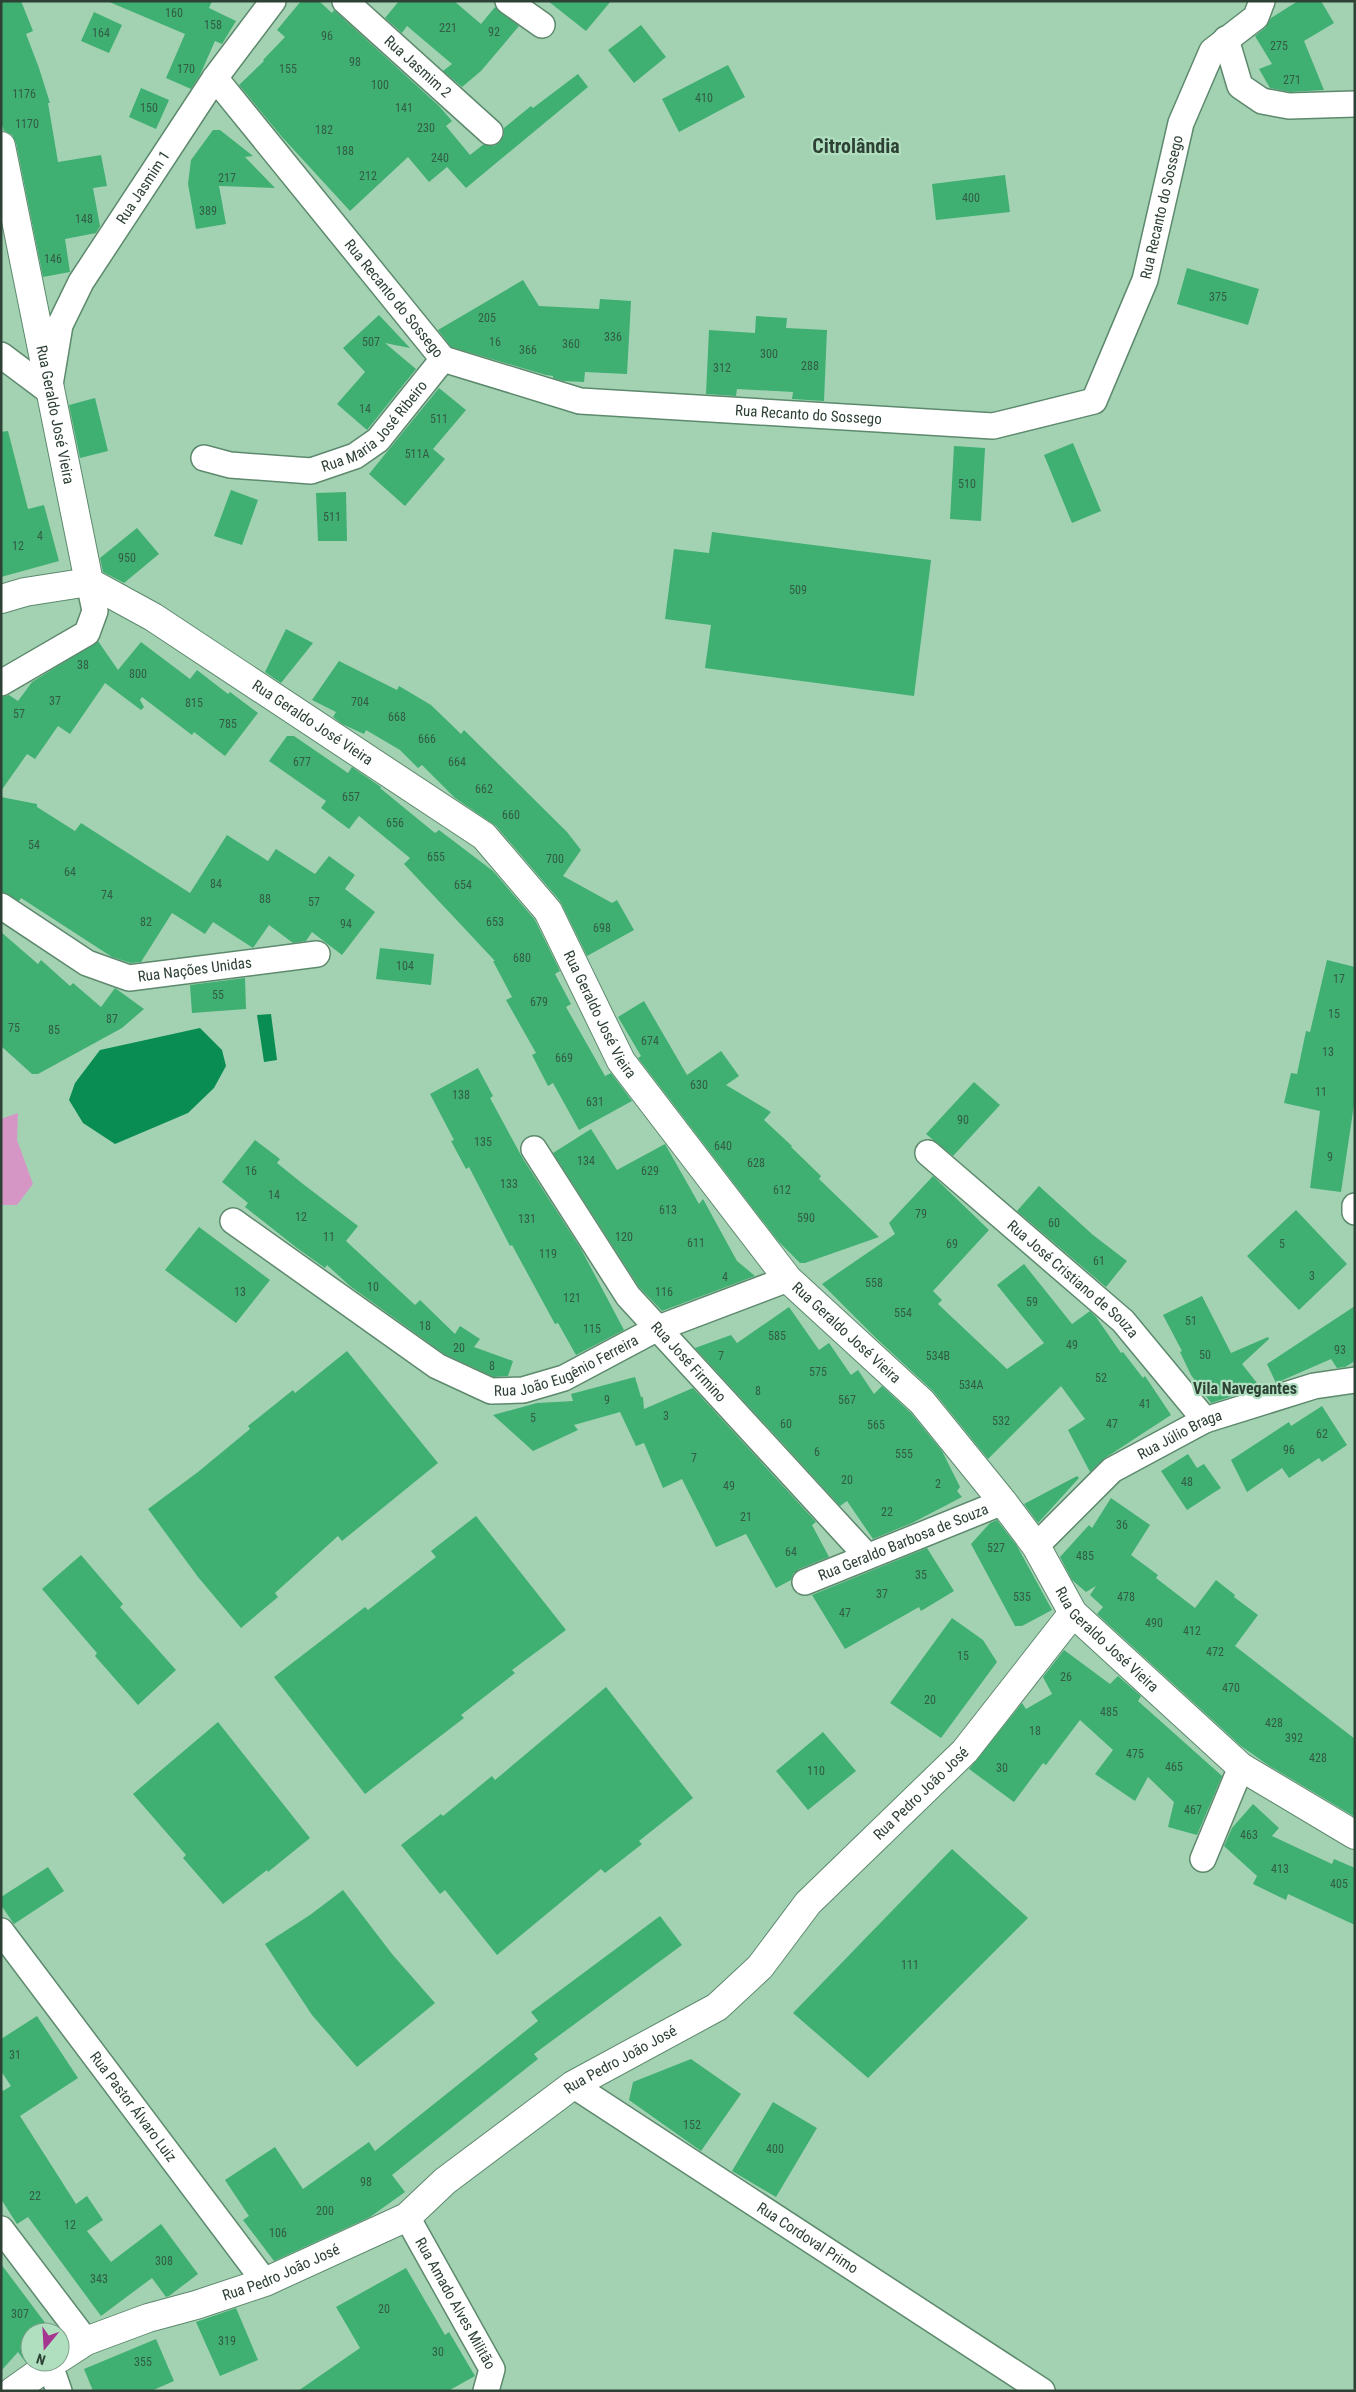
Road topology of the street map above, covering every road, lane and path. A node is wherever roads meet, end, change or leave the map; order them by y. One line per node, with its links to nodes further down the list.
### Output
1 (272, 1): 7 (street, Rua Jasmim 1)
2 (345, 1): 9 (street, Rua Jasmim 2)
3 (508, 1): 5 (street)
4 (1262, 1): 6 (street, Rua Recanto do Sossego)
5 (542, 26)
6 (1226, 40): 8 (street); 12 (street, Rua Recanto do Sossego)
7 (216, 78): 12 (street, Rua Recanto do Sossego); 13 (street, Rua Jasmim 1)
8 (1355, 104)
9 (490, 132)
10 (1, 146): 13 (street, Rua Geraldo José Vieira)
11 (1, 355): 13 (street)
12 (443, 359): 14 (street, Rua Maria José Ribeiro)
13 (49, 391): 15 (street, Rua Geraldo José Vieira)
14 (204, 458)
15 (89, 582): 16 (street); 17 (street); 25 (street, Rua Geraldo José Vieira)
16 (1, 599)
17 (1, 683)
18 (1, 906): 19 (street, Rua Nações Unidas)
19 (317, 954)
20 (534, 1149): 26 (street, Rua José Firmino)
21 (928, 1152): 28 (street, Rua José Cristiano de Souza)
22 (1355, 1206): 23 (street)
23 (1355, 1212)
24 (233, 1222): 26 (street, Rua João Eugênio Ferreira)
25 (788, 1280): 26 (street, Rua João Eugênio Ferreira); 29 (street, Rua Geraldo José Vieira)
26 (656, 1329): 31 (street, Rua José Firmino)
27 (1355, 1380): 28 (street, Rua Júlio Braga)
28 (1205, 1420): 30 (street, Rua Júlio Braga)
29 (1003, 1502): 30 (street, Rua Geraldo José Vieira); 31 (street, Rua Geraldo Barbosa de Souza)
30 (1036, 1546): 33 (street, Rua Geraldo José Vieira)
31 (866, 1555): 32 (street, Rua Geraldo Barbosa de Souza)
32 (805, 1582)
33 (1073, 1613): 34 (street, Rua Geraldo José Vieira); 38 (street, Rua Pedro João José)
34 (1241, 1767): 35 (street, Rua Geraldo José Vieira); 36 (street)
35 (1355, 1836)
36 (1203, 1859)
37 (1, 1931): 41 (street, Rua Pastor Álvaro Luiz)
38 (574, 2085): 39 (street, Rua Pedro João José); 49 (street, Rua Cordoval Primo)
39 (407, 2217): 41 (street, Rua Pedro João José); 48 (street, Rua Amado Alves Militão)
40 (1, 2229): 42 (street)
41 (265, 2282): 42 (street, Rua Pedro João José)
42 (86, 2341): 43 (street, Rua Pedro João José)
43 (70, 2352)
44 (41, 2372): 46 (street, Rua Pedro João José)
45 (56, 2372): 47 (street)
46 (13, 2391)
47 (59, 2391)
48 (486, 2391)
49 (1042, 2391)

